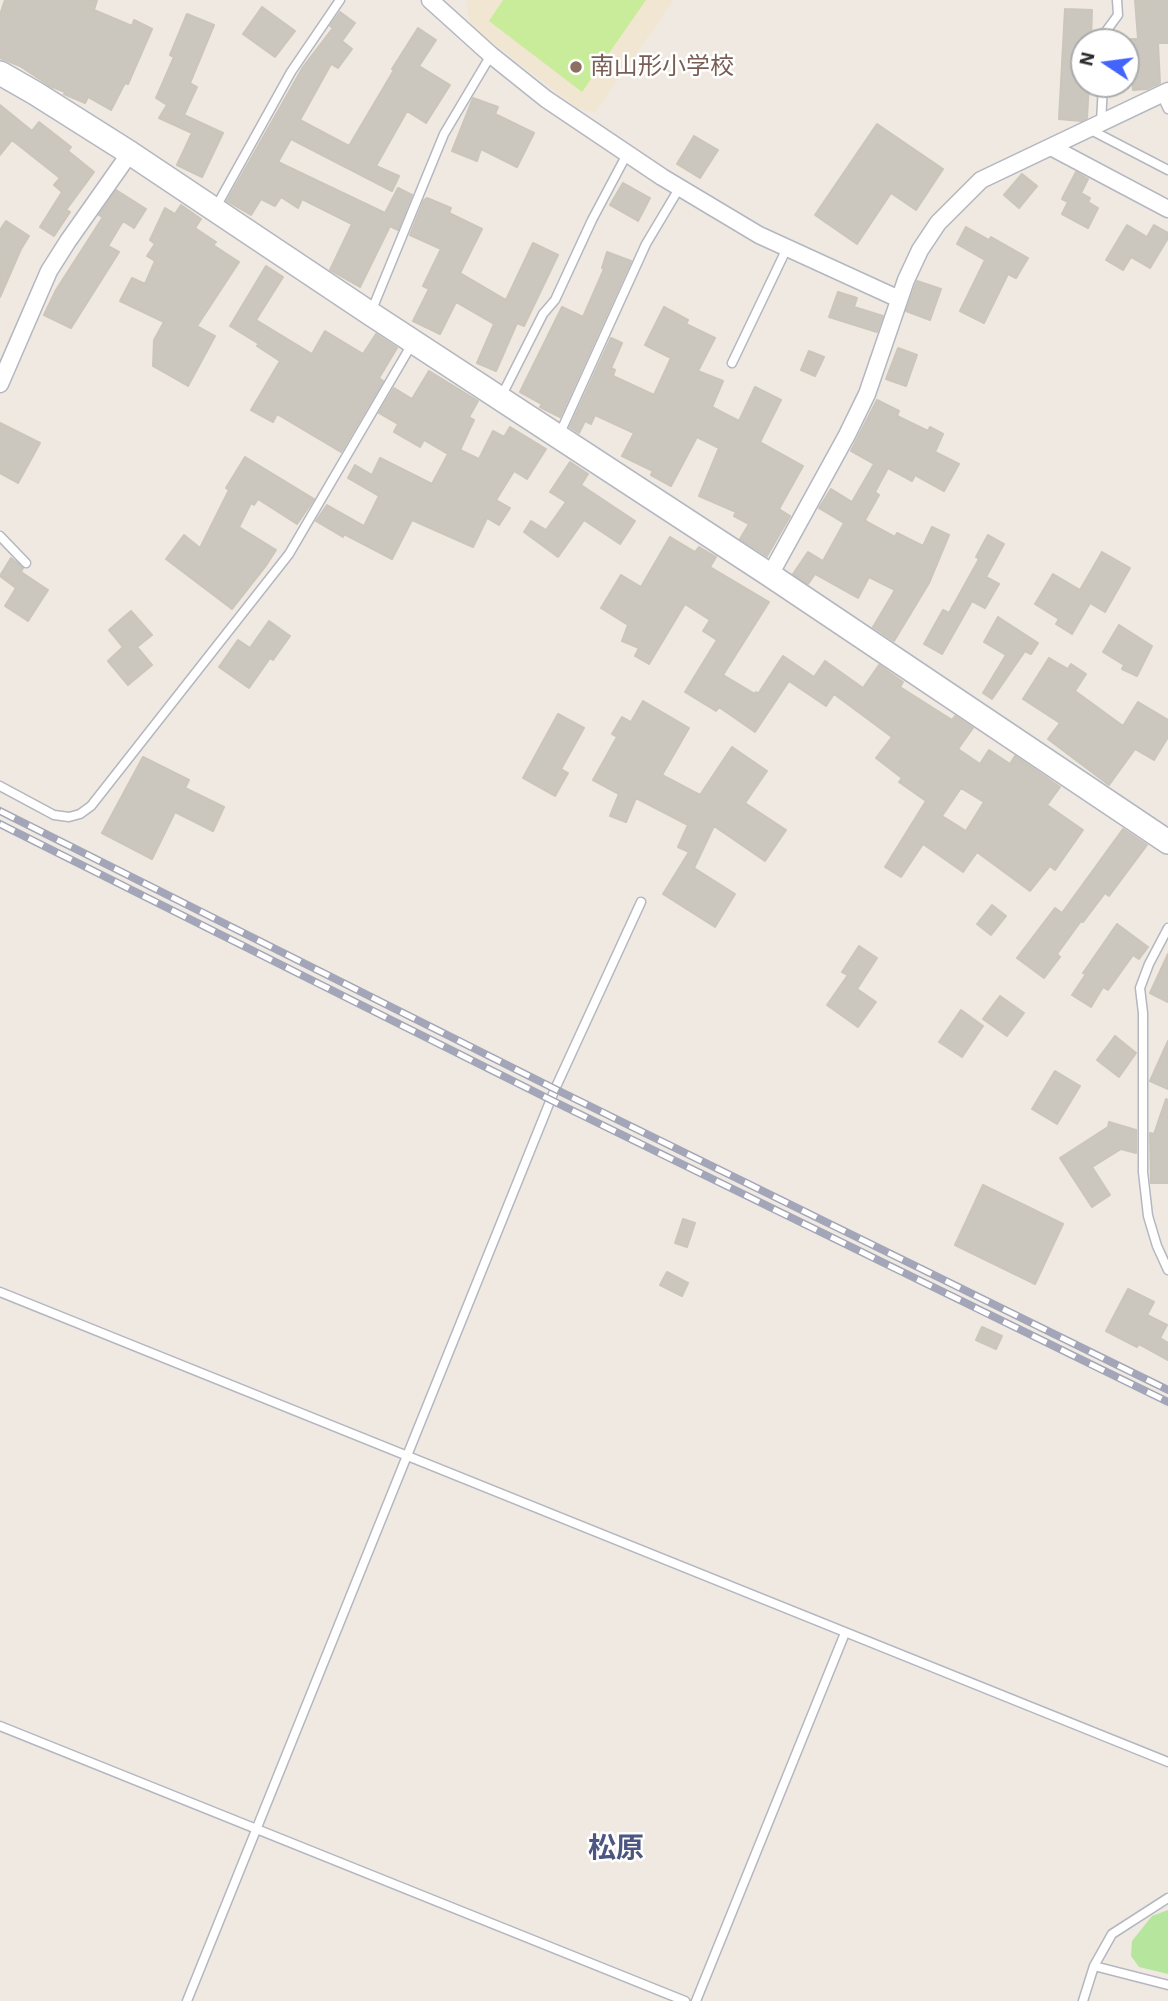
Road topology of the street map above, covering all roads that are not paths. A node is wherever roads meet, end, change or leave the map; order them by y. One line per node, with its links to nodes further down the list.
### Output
1 (340, 0): 16 (lane)
2 (430, 0): 5 (street)
3 (1117, 0): 4 (lane)
4 (1108, 28)
5 (491, 55): 12 (street); 19 (lane)
6 (0, 74): 11 (street)
7 (1100, 98): 9 (lane)
8 (1166, 98): 9 (street)
9 (1095, 126): 10 (street); 13 (lane)
10 (1051, 147): 15 (street); 18 (street)
11 (131, 153): 16 (street); 22 (street)
12 (627, 154): 14 (street); 23 (lane)
13 (1168, 170)
14 (680, 187): 17 (street); 24 (lane)
15 (1168, 209)
16 (214, 210): 19 (street)
17 (787, 248): 18 (street); 21 (lane)
18 (899, 299): 27 (street)
19 (370, 314): 20 (street)
20 (414, 341): 23 (street); 28 (lane)
21 (732, 363)
22 (0, 384)
23 (500, 398): 24 (street)
24 (559, 436): 27 (street)
25 (0, 536): 26 (lane)
26 (26, 563)
27 (770, 575): 29 (street)
28 (0, 786)
29 (1168, 842)
30 (641, 902): 34 (lane)
31 (1168, 928): 32 (lane)
32 (1168, 1270)
33 (0, 1292): 34 (lane)
34 (407, 1456): 35 (lane); 38 (lane)
35 (845, 1633): 37 (lane); 44 (lane)
36 (0, 1726): 38 (lane)
37 (1168, 1762)
38 (255, 1829): 42 (lane); 43 (lane)
39 (1168, 1898): 40 (lane)
40 (1094, 1966): 41 (lane); 45 (lane)
41 (1168, 1985)
42 (187, 2001)
43 (685, 2001)
44 (696, 2001)
45 (1083, 2001)

